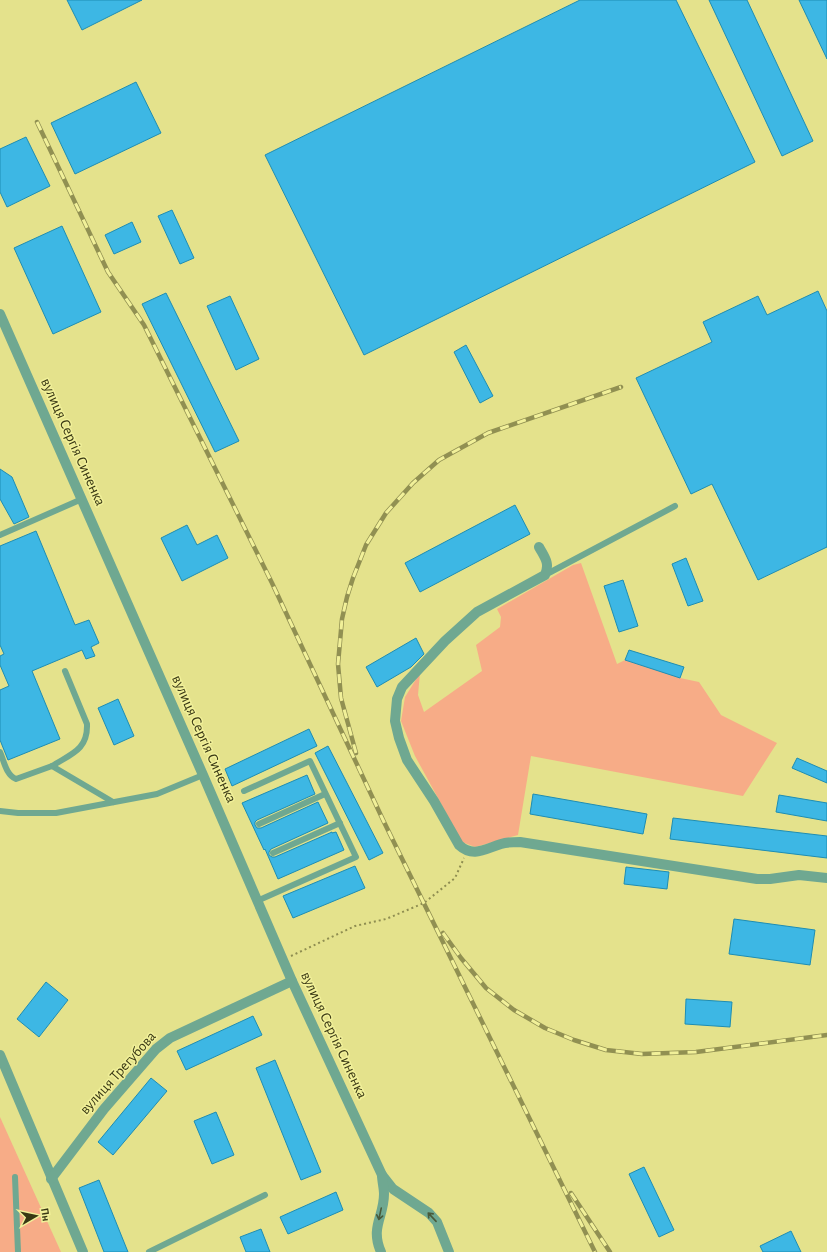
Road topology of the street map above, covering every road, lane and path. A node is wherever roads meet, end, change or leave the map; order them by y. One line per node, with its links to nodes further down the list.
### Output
1 (0, 314): 2 (street, вулиця Сергія Синенка)
2 (82, 499): 4 (lane); 10 (street, вулиця Сергія Синенка)
3 (675, 506): 6 (lane)
4 (0, 534)
5 (539, 547): 6 (street)
6 (545, 575): 17 (street)
7 (65, 671): 9 (lane)
8 (0, 752): 9 (lane)
9 (52, 766): 13 (lane)
10 (203, 775): 13 (lane); 20 (street, вулиця Сергія Синенка)
11 (244, 791): 12 (lane)
12 (325, 794): 15 (lane); 16 (lane)
13 (113, 802): 14 (lane)
14 (0, 810)
15 (259, 824)
16 (340, 824): 18 (lane); 20 (lane)
17 (467, 851): 19 (street); 21 (path)
18 (273, 853)
19 (827, 878)
20 (258, 901): 21 (street, вулиця Сергія Синенка)
21 (283, 960): 22 (street, вулиця Сергія Синенка)
22 (292, 982): 24 (street, вулиця Сергія Синенка); 26 (street, вулиця Трегубова)
23 (0, 1055): 26 (street)
24 (382, 1175): 31 (street, вулиця Сергія Синенка, one-way to 31); 32 (street, вулиця Сергія Синенка, one-way to 24)
25 (15, 1177): 28 (lane)
26 (51, 1179): 29 (street)
27 (265, 1195): 30 (lane)
28 (18, 1252)
29 (83, 1252)
30 (149, 1252)
31 (381, 1252)
32 (449, 1252)

